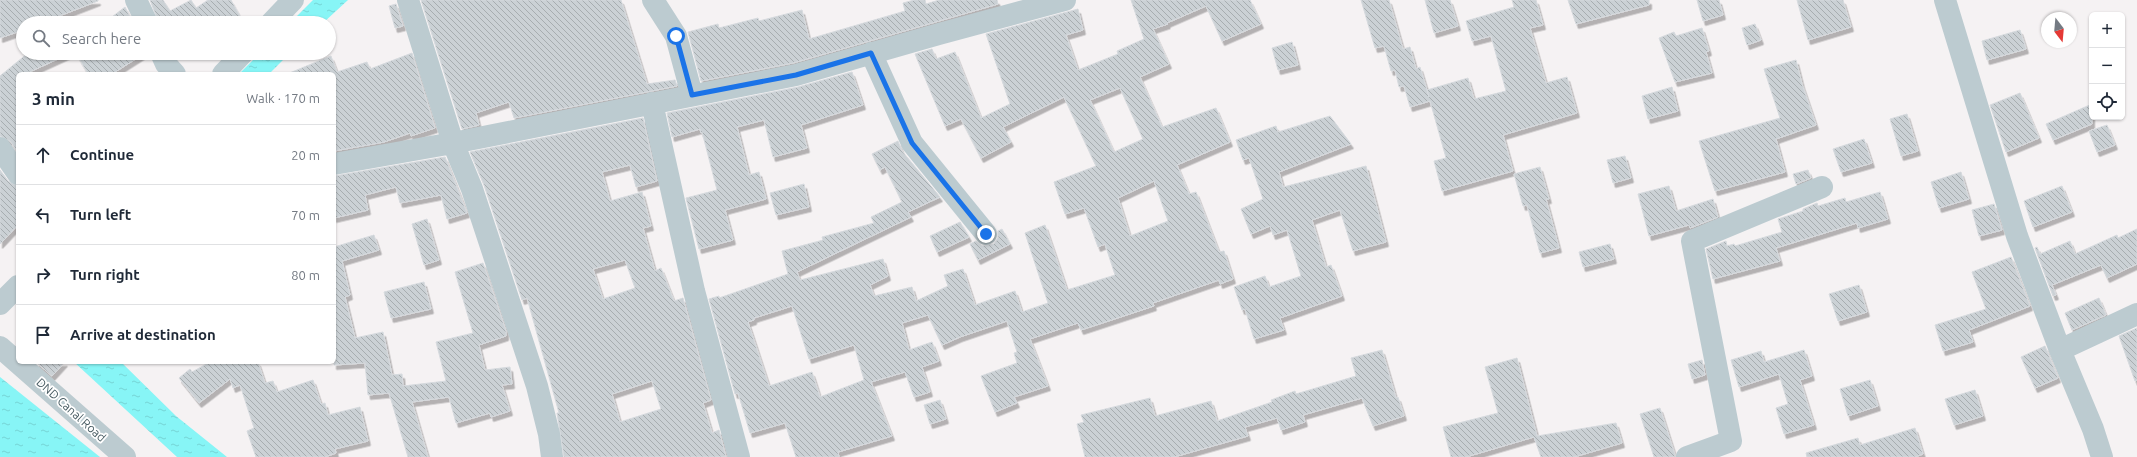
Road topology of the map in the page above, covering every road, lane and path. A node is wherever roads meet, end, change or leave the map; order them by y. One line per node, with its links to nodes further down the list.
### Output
1 (136, 0): 7 (street)
2 (294, 0): 8 (street)
3 (408, 0): 16 (street)
4 (653, 0): 14 (street)
5 (1065, 0): 9 (street)
6 (1945, 0): 26 (street)
7 (144, 16)
8 (279, 16)
9 (871, 53): 14 (street); 21 (street)
10 (164, 60): 12 (street)
11 (236, 60): 13 (street)
12 (174, 72)
13 (225, 72)
14 (692, 95): 15 (street)
15 (652, 103): 16 (street); 31 (street)
16 (453, 143): 18 (street); 30 (street)
17 (0, 148): 19 (street)
18 (336, 164)
19 (16, 171)
20 (1822, 187): 32 (street)
21 (986, 234)
22 (16, 288): 23 (street)
23 (0, 304)
24 (2137, 314): 26 (street)
25 (0, 346): 27 (street, DND Canal Road)
26 (2060, 350): 33 (street)
27 (16, 360)
28 (20, 364): 29 (street, DND Canal Road)
29 (124, 457)
30 (552, 457)
31 (739, 457)
32 (1687, 457)
33 (2102, 457)

